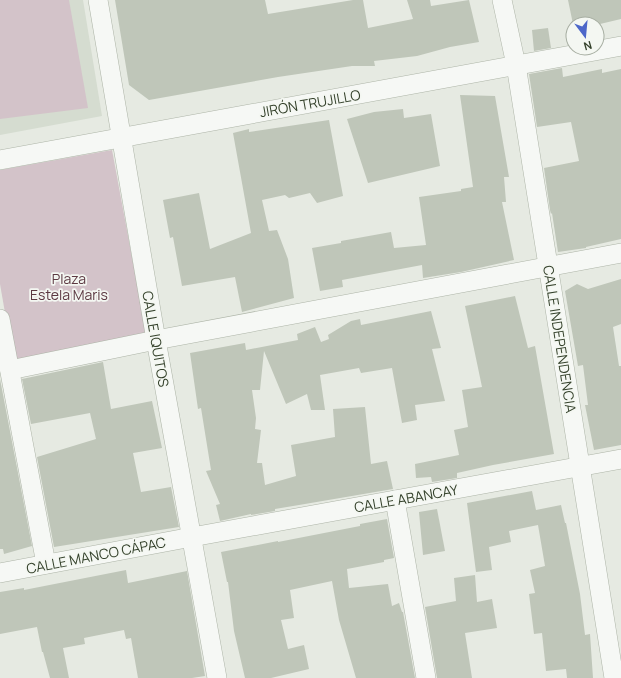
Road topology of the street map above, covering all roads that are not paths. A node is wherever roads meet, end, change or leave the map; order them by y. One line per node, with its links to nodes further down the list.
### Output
1 (98, 0): 5 (street, CALLE IQUITOS)
2 (502, 0): 4 (street, CALLE INDEPENDENCIA)
3 (621, 46): 4 (street, JIRÓN TRUJILLO)
4 (516, 65): 5 (street, JIRÓN TRUJILLO); 8 (street, CALLE INDEPENDENCIA)
5 (121, 138): 6 (street, JIRÓN TRUJILLO); 10 (street, CALLE IQUITOS)
6 (0, 160)
7 (621, 253): 8 (street)
8 (549, 267): 10 (street); 13 (street, CALLE INDEPENDENCIA)
9 (0, 319): 11 (street)
10 (156, 340): 11 (street); 15 (street, CALLE IQUITOS)
11 (10, 370): 16 (street)
12 (621, 459): 13 (street, CALLE ABANCAY)
13 (580, 466): 14 (street, CALLE ABANCAY); 20 (street, CALLE INDEPENDENCIA)
14 (396, 500): 15 (street, CALLE ABANCAY); 19 (street)
15 (192, 537): 16 (street, CALLE MANCO CÁPAC); 18 (street, CALLE IQUITOS)
16 (46, 564): 17 (street, CALLE MANCO CÁPAC)
17 (0, 573)
18 (217, 678)
19 (426, 678)
20 (614, 678)

